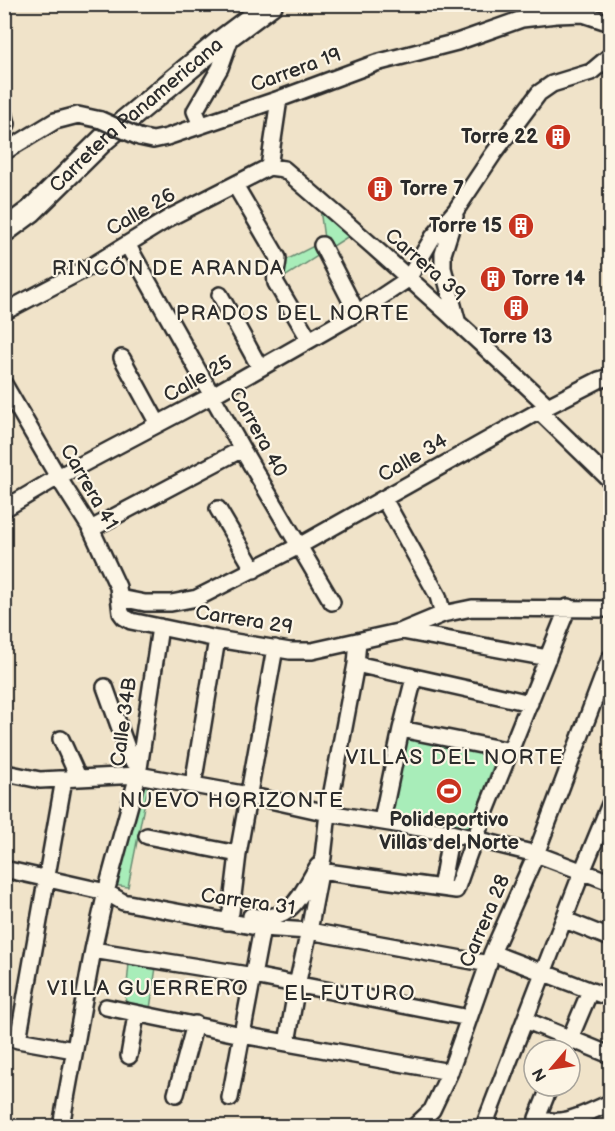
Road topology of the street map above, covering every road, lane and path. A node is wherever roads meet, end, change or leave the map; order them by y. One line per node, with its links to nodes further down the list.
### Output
1 (271, 4): 3 (highway, Carretera Panamericana)
2 (610, 23): 5 (street, Carrera 19)
3 (233, 32): 7 (street); 13 (highway, Carretera Panamericana)
4 (610, 56): 12 (street)
5 (279, 99): 7 (street, Carrera 19); 10 (street)
6 (4, 112): 8 (street)
7 (201, 125): 9 (street, Carrera 19, bridge)
8 (4, 131)
9 (4, 152)
10 (269, 167): 11 (street, Calle 26); 16 (street, Carrera 39)
11 (235, 185): 14 (street, Calle 26); 21 (street)
12 (456, 210): 16 (street); 20 (street)
13 (4, 231)
14 (127, 244): 18 (street, Calle 26); 26 (street, Carrera 40)
15 (322, 245): 19 (street)
16 (408, 279): 19 (street, Calle 25); 20 (street, Carrera 39)
17 (220, 295): 23 (street)
18 (4, 312)
19 (357, 313): 21 (street, Calle 25)
20 (457, 320): 27 (street, Carrera 39)
21 (309, 339): 23 (street, Calle 25)
22 (122, 358): 28 (street)
23 (260, 368): 26 (street, Calle 25)
24 (610, 377): 27 (street, Calle 34)
25 (4, 384): 30 (street, Carrera 41)
26 (213, 395): 28 (street, Calle 25); 29 (street, Carrera 40)
27 (543, 408): 31 (street, Carrera 39); 32 (street, Calle 34)
28 (158, 424): 30 (street, Calle 25)
29 (242, 449): 35 (street); 36 (street, Carrera 40)
30 (58, 477): 33 (street, Calle 25); 35 (street, Carrera 41)
31 (610, 480)
32 (384, 499): 36 (street, Calle 34); 42 (street)
33 (4, 509)
34 (218, 509): 37 (street)
35 (91, 529): 38 (street, Carrera 41)
36 (299, 546): 37 (street, Calle 34); 39 (street)
37 (254, 570): 38 (street, Calle 34)
38 (120, 598): 43 (street, Carrera 41)
39 (332, 602)
40 (568, 608): 41 (street); 42 (street); 49 (street)
41 (610, 609)
42 (443, 614): 45 (street)
43 (124, 617): 44 (street, Carrera 29)
44 (159, 627): 46 (street, Carrera 29); 58 (street, Calle 34B)
45 (402, 631): 47 (street, Carrera 29); 49 (street)
46 (217, 639): 48 (street, Carrera 29); 61 (street)
47 (358, 641): 48 (street, Carrera 29); 51 (street)
48 (275, 648): 62 (street)
49 (548, 658): 54 (street)
50 (610, 658): 70 (street, Carrera 28)
51 (356, 664): 52 (street); 64 (street)
52 (414, 678): 54 (street); 55 (street)
53 (105, 687): 58 (street)
54 (530, 703): 57 (street)
55 (401, 729): 57 (street); 65 (street)
56 (61, 739): 60 (street)
57 (512, 751): 68 (street)
58 (139, 771): 60 (street); 61 (street); 77 (street, Calle 34B)
59 (5, 774): 60 (street)
60 (71, 778): 74 (street)
61 (193, 785): 62 (street)
62 (248, 795): 64 (street); 69 (street)
63 (610, 804): 73 (street)
64 (328, 813): 65 (street); 71 (street)
65 (382, 820): 66 (street)
66 (451, 833): 68 (street); 76 (street)
67 (147, 836): 69 (street)
68 (475, 838): 70 (street); 76 (street)
69 (238, 854): 78 (street)
70 (536, 854): 73 (street); 84 (street, Carrera 28)
71 (321, 864): 76 (street); 80 (street); 81 (street)
72 (4, 869): 74 (street)
73 (582, 872): 75 (street); 79 (street)
74 (47, 880): 77 (street); 96 (street)
75 (610, 882)
76 (441, 888)
77 (106, 892): 78 (street, Carrera 31); 83 (street, Calle 34B)
78 (229, 917): 80 (street, Carrera 31)
79 (564, 920): 82 (street); 85 (street)
80 (264, 923): 81 (street, Carrera 31); 86 (street)
81 (309, 931): 84 (street, Carrera 31); 87 (street)
82 (610, 938)
83 (93, 950): 86 (street); 101 (street, Calle 34B)
84 (490, 959): 85 (street, Carrera 31); 92 (street, Carrera 28)
85 (545, 973): 88 (street, Carrera 31); 93 (street)
86 (254, 976): 87 (street); 95 (street)
87 (297, 985): 92 (street); 99 (street)
88 (590, 991): 89 (street, Carrera 31); 98 (street)
89 (610, 998)
90 (106, 1007): 91 (street)
91 (136, 1015): 94 (street); 103 (street)
92 (469, 1018): 104 (street, Carrera 28)
93 (525, 1020): 97 (street); 111 (street)
94 (195, 1024): 95 (street); 105 (street)
95 (243, 1035): 99 (street); 106 (street)
96 (11, 1038): 101 (street)
97 (556, 1038)
98 (570, 1038)
99 (287, 1042): 104 (street)
100 (582, 1048): 102 (street)
101 (74, 1050): 109 (street, Calle 34B)
102 (610, 1055)
103 (129, 1056)
104 (450, 1072): 110 (street, Carrera 28)
105 (176, 1094)
106 (230, 1098)
107 (545, 1098): 108 (street)
108 (610, 1103)
109 (61, 1126)
110 (415, 1126)
111 (484, 1126)

